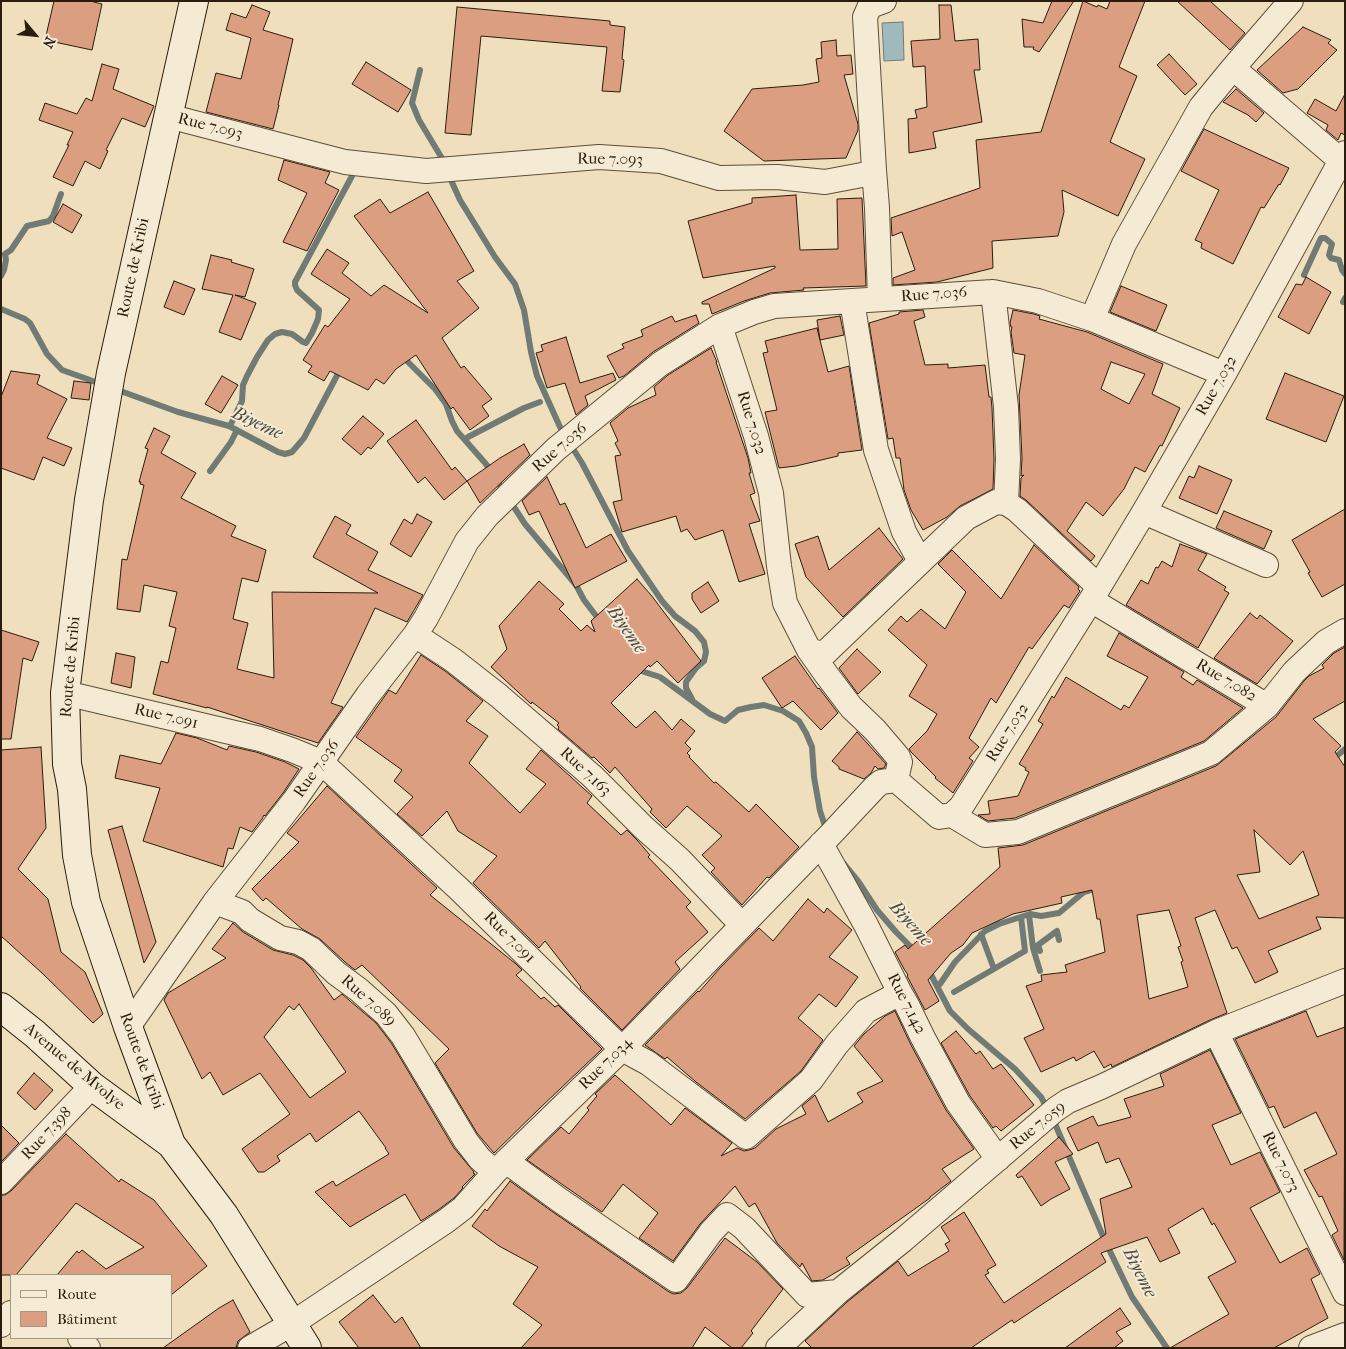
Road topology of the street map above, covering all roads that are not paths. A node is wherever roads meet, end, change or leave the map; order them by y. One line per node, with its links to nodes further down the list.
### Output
1 (194, 1): 5 (main road, Route de Kribi)
2 (884, 1): 7 (street)
3 (1291, 1): 4 (street)
4 (1233, 68): 6 (street); 11 (street)
5 (168, 116): 7 (street, Rue 7.093); 22 (main road, Route de Kribi)
6 (1343, 156): 13 (street, Rue 7.032)
7 (874, 170): 9 (street)
8 (993, 292): 9 (street, Rue 7.036); 11 (street, Rue 7.036); 14 (street)
9 (880, 299): 10 (street, Rue 7.036)
10 (852, 301): 12 (street, Rue 7.036); 16 (street)
11 (1092, 319): 13 (street, Rue 7.036)
12 (720, 326): 20 (street, Rue 7.036); 21 (street, Rue 7.032)
13 (1224, 374): 15 (street, Rue 7.032)
14 (1006, 503): 16 (street); 18 (street, Rue 7.082)
15 (1144, 512): 17 (street); 18 (street, Rue 7.032)
16 (920, 561): 21 (street)
17 (1266, 565)
18 (1095, 594): 23 (street, Rue 7.082); 26 (street, Rue 7.032)
19 (1345, 631): 23 (street, Rue 7.082)
20 (415, 635): 24 (street, Rue 7.036); 29 (street, Rue 7.163)
21 (809, 650): 25 (street, Rue 7.032)
22 (65, 693): 24 (street, Rue 7.091); 33 (main road, Route de Kribi)
23 (1267, 706): 26 (street)
24 (321, 762): 28 (street, Rue 7.036); 35 (street, Rue 7.091)
25 (896, 780): 26 (street); 27 (street, Rue 7.034)
26 (952, 814)
27 (821, 844): 29 (street, Rue 7.034); 31 (street, Rue 7.142)
28 (215, 902): 33 (street, Rue 7.036); 39 (street, Rue 7.089)
29 (742, 925): 35 (street, Rue 7.034)
30 (1345, 981): 34 (street, Rue 7.059)
31 (900, 993): 35 (street, Rue 7.091); 38 (street, Rue 7.142)
32 (1, 1007): 36 (main road, Avenue de Mvolye)
33 (128, 1027): 37 (main road, Route de Kribi)
34 (1216, 1032): 38 (street, Rue 7.059); 42 (street, Rue 7.073)
35 (622, 1049): 39 (street, Rue 7.034)
36 (92, 1086): 37 (main road, Avenue de Mvolye); 40 (street, Rue 7.398)
37 (171, 1144): 44 (main road, Route de Kribi)
38 (998, 1159): 41 (street, Rue 7.059)
39 (500, 1166): 41 (street, Rue 7.089); 44 (street, Rue 7.034)
40 (1, 1182)
41 (838, 1292): 49 (street, Rue 7.059)
42 (1345, 1293)
43 (10, 1314): 45 (street)
44 (292, 1323): 47 (street, Rue 7.034); 48 (main road, Route de Kribi)
45 (1, 1325)
46 (1345, 1335): 50 (street)
47 (250, 1348)
48 (307, 1348)
49 (778, 1348)
50 (1311, 1348)

